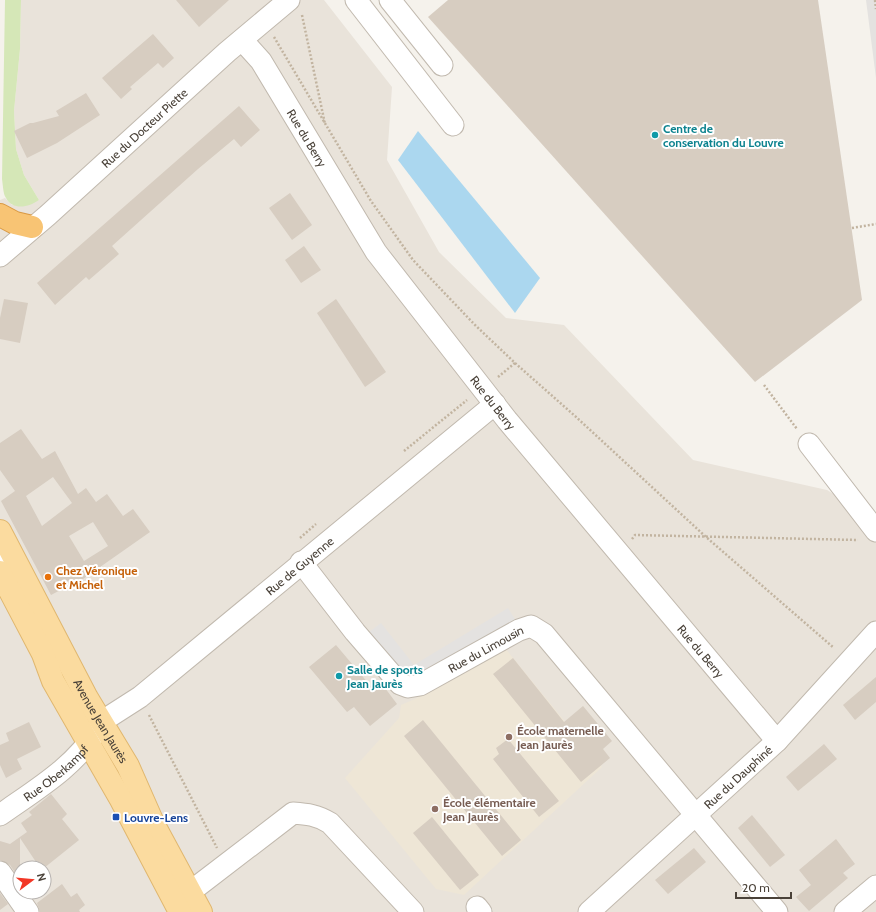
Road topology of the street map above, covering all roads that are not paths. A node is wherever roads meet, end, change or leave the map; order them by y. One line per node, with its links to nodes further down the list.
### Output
1 (356, 0): 6 (street)
2 (390, 0): 5 (street)
3 (295, 4): 4 (street, Rue du Docteur Piette)
4 (242, 40): 8 (street, Rue du Docteur Piette); 10 (street, Rue du Berry)
5 (442, 65)
6 (453, 125)
7 (0, 215): 8 (highway)
8 (32, 227): 9 (street, Rue du Docteur Piette)
9 (0, 256)
10 (489, 397): 15 (street, Rue de Guyenne); 19 (street, Rue du Berry)
11 (809, 444): 13 (street)
12 (0, 531): 18 (main road, Avenue Jean Jaurès)
13 (868, 535)
14 (0, 559): 20 (street)
15 (301, 562): 18 (street, Rue de Guyenne); 21 (street, Rue du Limousin)
16 (0, 572): 20 (main road, Avenue Jean Jaurès)
17 (876, 632): 19 (street, Rue du Dauphiné)
18 (101, 722): 20 (street, Rue Oberkampf); 25 (main road, Avenue Jean Jaurès)
19 (777, 741): 21 (street, Rue du Dauphiné)
20 (89, 744): 22 (street, Rue Oberkampf); 27 (main road, Avenue Jean Jaurès)
21 (696, 814): 30 (street, Rue du Dauphiné); 31 (street)
22 (0, 815)
23 (0, 872): 26 (street)
24 (876, 886): 32 (street)
25 (190, 902): 28 (main road, Avenue Jean Jaurès); 29 (street)
26 (28, 912)
27 (180, 912)
28 (201, 912)
29 (413, 912)
30 (589, 912)
31 (777, 912)
32 (845, 912)

